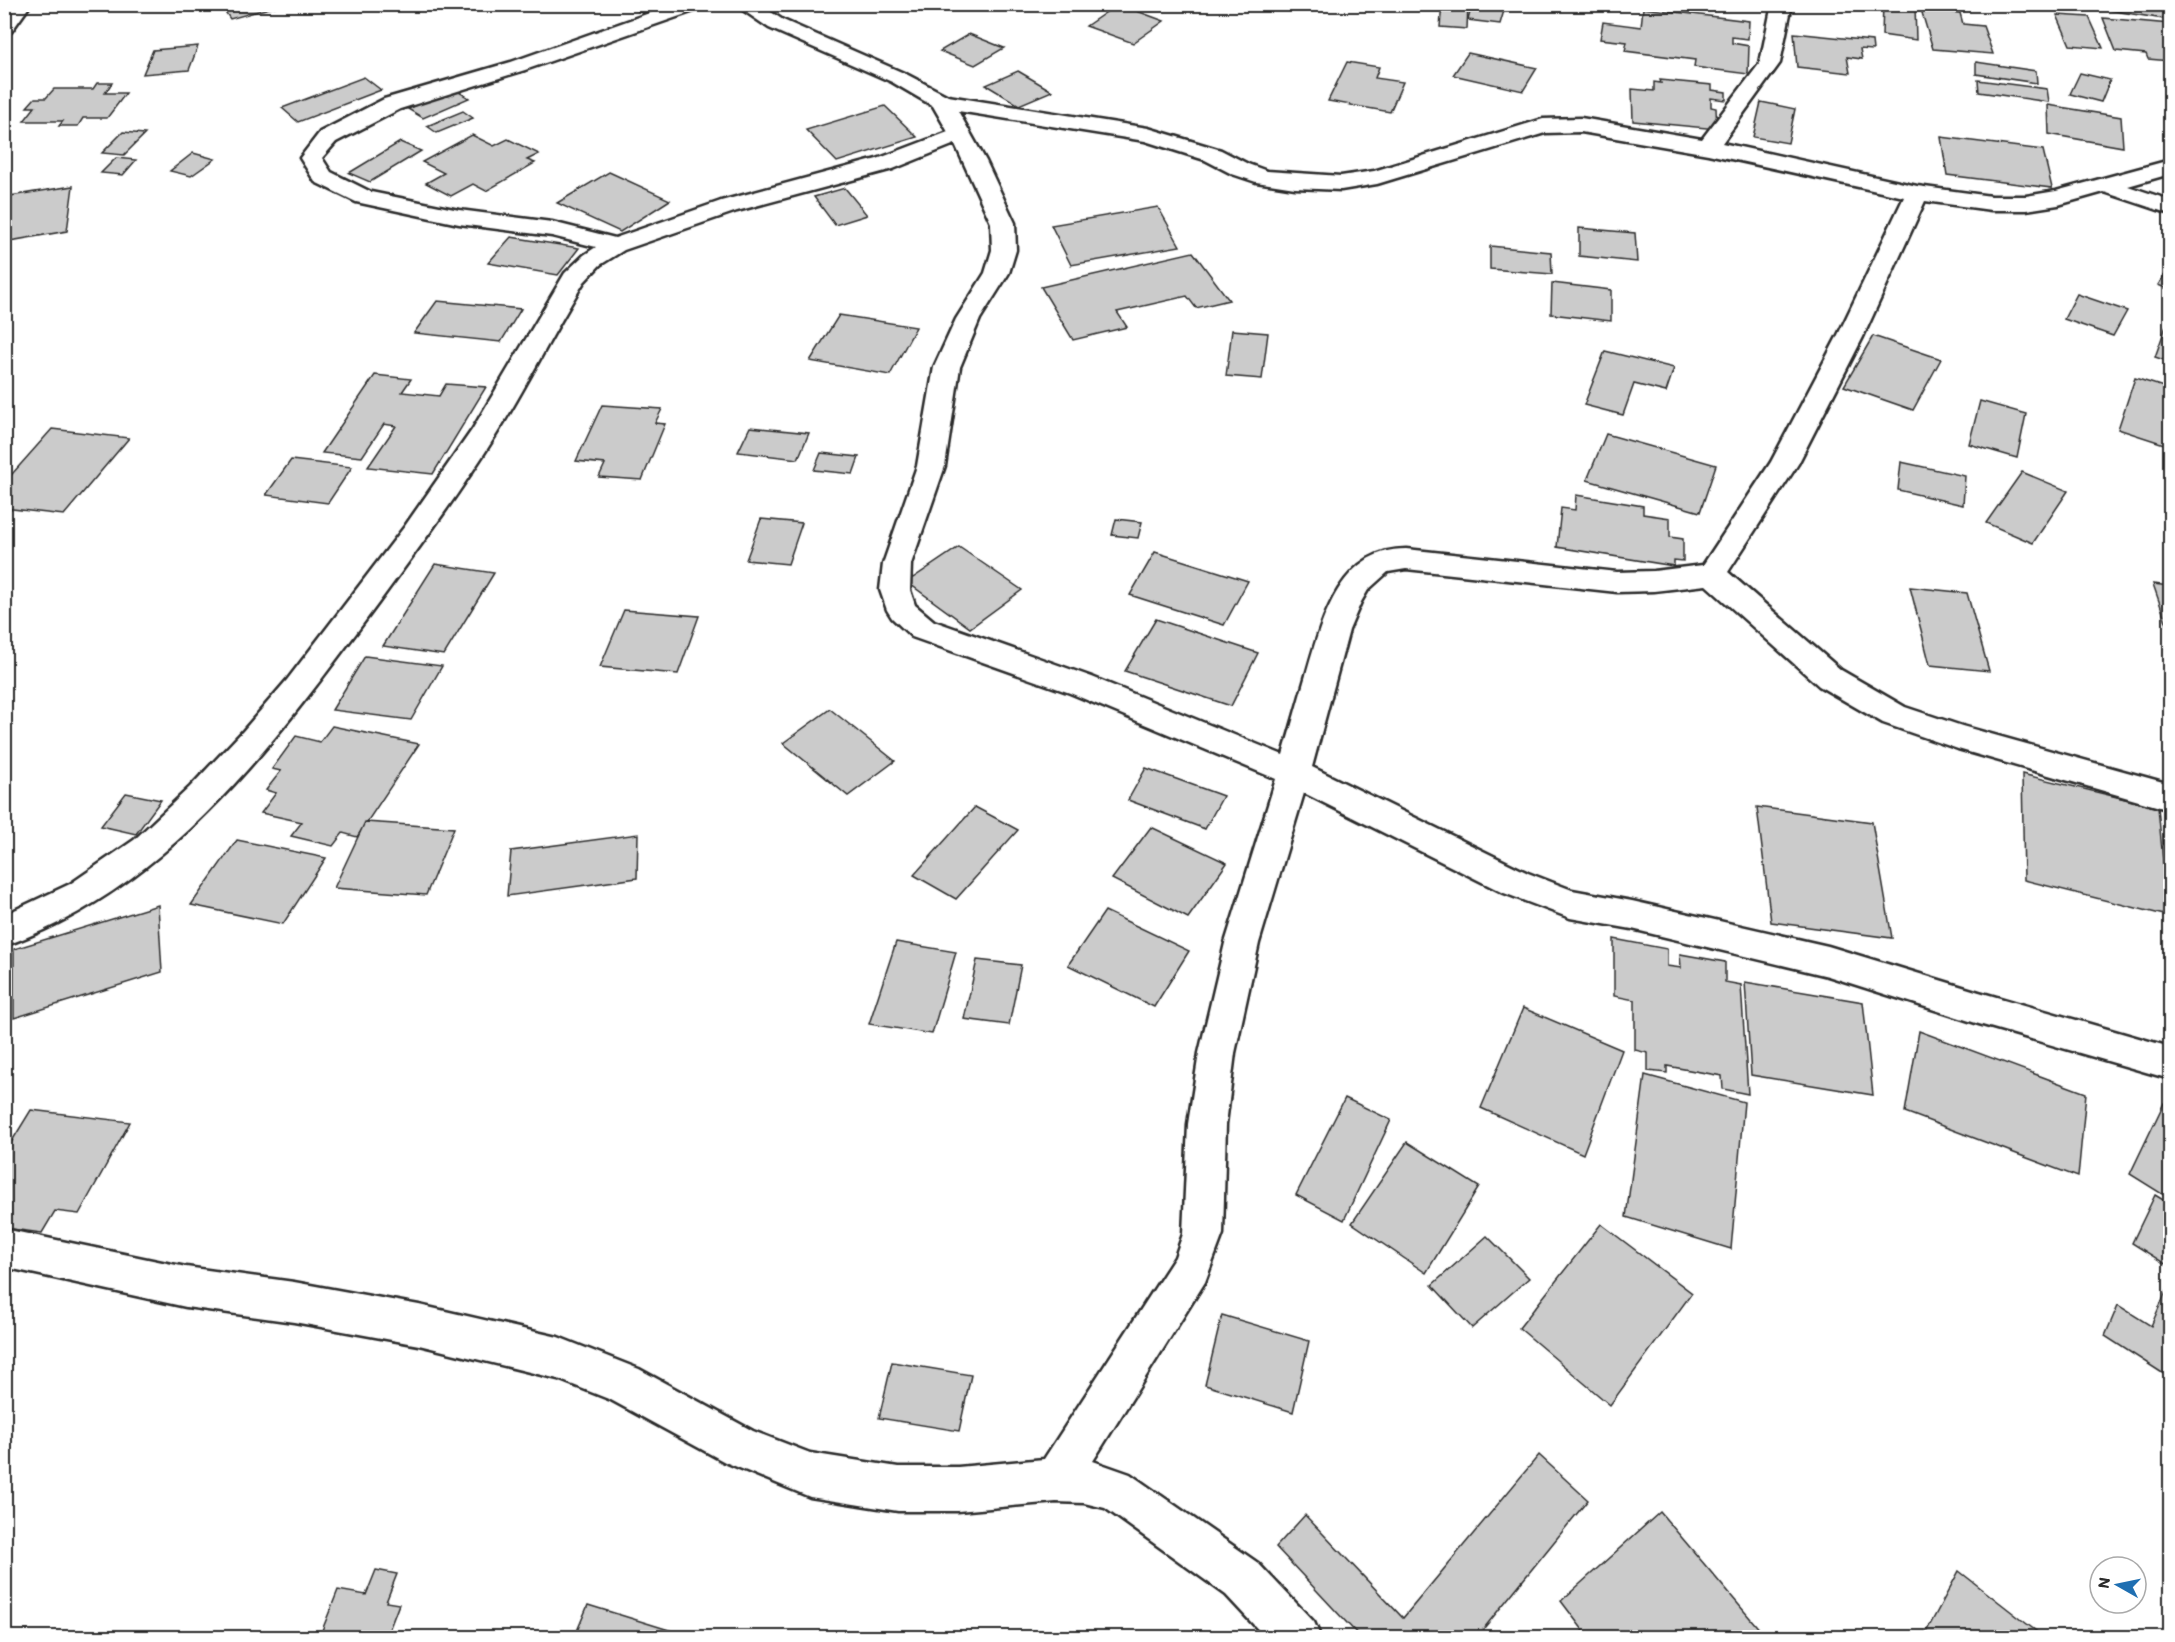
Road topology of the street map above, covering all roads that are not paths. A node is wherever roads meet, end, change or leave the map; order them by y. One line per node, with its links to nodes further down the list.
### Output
1 (21, 4): 5 (street)
2 (696, 4): 13 (street)
3 (744, 4): 6 (street)
4 (1782, 4): 8 (street)
5 (4, 28)
6 (942, 102): 7 (street); 8 (street)
7 (961, 134): 13 (street); 15 (street)
8 (1708, 147): 11 (street)
9 (2170, 167): 10 (street)
10 (2103, 185): 11 (street); 12 (street)
11 (1917, 194): 14 (street)
12 (2170, 207)
13 (616, 245): 17 (street)
14 (1713, 574): 15 (street); 16 (street)
15 (1294, 773): 18 (street); 20 (street)
16 (2170, 797)
17 (4, 932)
18 (2170, 1063)
19 (4, 1248): 20 (street)
20 (1056, 1480): 21 (street)
21 (1298, 1638)

